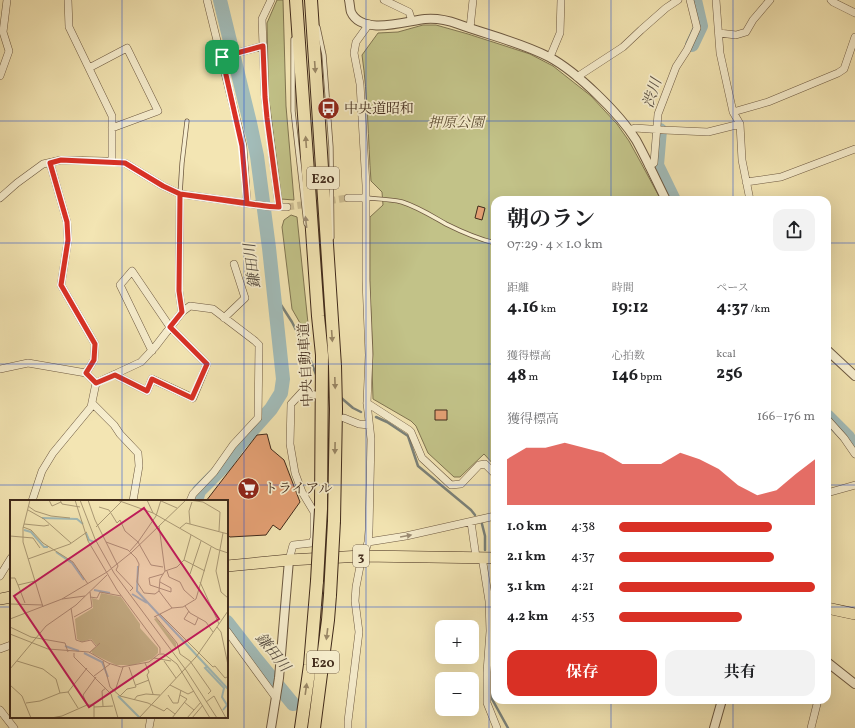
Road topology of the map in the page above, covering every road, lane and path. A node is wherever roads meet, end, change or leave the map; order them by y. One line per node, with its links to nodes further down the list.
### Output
1 (7, 0): 27 (street)
2 (68, 0): 26 (street)
3 (207, 0): 24 (street)
4 (272, 0): 22 (street)
5 (295, 0): 49 (lane, one-way to 5); 57 (highway, 中央自動車道 / E20, one-way to 5)
6 (312, 0): 50 (lane); 56 (highway, 中央自動車道 / E20, one-way to 56)
7 (349, 0): 18 (street)
8 (384, 0): 17 (street)
9 (473, 0): 19 (street)
10 (561, 0): 25 (street)
11 (678, 0): 28 (street)
12 (690, 0): 34 (street)
13 (716, 0): 20 (street)
14 (770, 0): 20 (street)
15 (831, 0): 16 (street)
16 (855, 13)
17 (412, 21): 18 (street); 19 (street)
18 (368, 24): 45 (street)
19 (470, 28): 25 (street)
20 (719, 33): 29 (street)
21 (855, 37): 23 (street)
22 (263, 46): 24 (street); 47 (street)
23 (853, 49): 29 (street)
24 (222, 57): 46 (street)
25 (550, 57): 28 (street)
26 (89, 68): 32 (street); 32 (street)
27 (0, 76)
28 (577, 77): 33 (street)
29 (733, 112): 31 (street)
30 (187, 121): 40 (lane)
31 (740, 124): 34 (street); 39 (street)
32 (112, 128): 36 (street)
33 (629, 130): 34 (street); 38 (street)
34 (659, 130): 38 (street)
35 (855, 148): 39 (street)
36 (112, 162): 37 (street); 40 (street)
37 (50, 163): 43 (street); 63 (street)
38 (649, 166): 41 (street)
39 (746, 182): 42 (street)
40 (180, 194): 46 (street); 55 (street)
41 (664, 196)
42 (749, 196)
43 (0, 198)
44 (348, 198): 45 (street)
45 (366, 198): 52 (lane); 69 (street)
46 (250, 204): 47 (street)
47 (276, 207): 48 (street)
48 (287, 207)
49 (306, 225)
50 (332, 239)
51 (308, 240): 57 (lane)
52 (491, 242)
53 (332, 247): 56 (lane)
54 (234, 264): 58 (street)
55 (182, 312): 58 (street); 59 (street)
56 (331, 315): 70 (highway, 中央自動車道 / E20, one-way to 70)
57 (318, 316): 67 (highway, 中央自動車道 / E20)
58 (224, 318): 79 (street)
59 (170, 327): 60 (street); 60 (street); 64 (street)
60 (152, 351): 64 (street)
61 (831, 354): 65 (street)
62 (0, 369): 63 (street)
63 (86, 373): 66 (street)
64 (115, 375): 66 (street)
65 (855, 376)
66 (96, 383): 68 (street)
67 (319, 396): 87 (street); 107 (highway, 中央自動車道 / E20, one-way to 67, bridge)
68 (92, 403): 77 (street); 78 (street)
69 (367, 403): 72 (street); 74 (street)
70 (340, 413): 72 (street); 108 (highway, 中央自動車道 / E20, one-way to 108, bridge)
71 (831, 423): 73 (street)
72 (370, 425): 82 (street)
73 (855, 454)
74 (491, 470)
75 (855, 485): 76 (street)
76 (831, 492)
77 (32, 500)
78 (133, 500)
79 (190, 500)
80 (491, 517): 81 (street)
81 (471, 522): 82 (street, one-way to 81); 84 (street)
82 (368, 542): 83 (street)
83 (362, 556): 84 (main road, 3); 87 (main road, 3); 109 (street)
84 (479, 557): 85 (main road, 3); 110 (street)
85 (491, 558)
86 (10, 560): 89 (street)
87 (289, 560): 88 (main road, 3); 99 (street)
88 (228, 566)
89 (0, 576)
90 (10, 597): 91 (main road)
91 (0, 599)
92 (831, 609): 93 (main road)
93 (855, 614)
94 (228, 632): 99 (street)
95 (10, 645): 96 (street)
96 (0, 649)
97 (831, 665): 98 (street)
98 (855, 684)
99 (276, 697): 106 (street)
100 (721, 704): 111 (street)
101 (817, 704): 112 (street)
102 (0, 710): 104 (street)
103 (151, 718): 105 (street)
104 (14, 728)
105 (149, 728)
106 (271, 728)
107 (301, 728)
108 (314, 728)
109 (348, 728)
110 (497, 728)
111 (714, 728)
112 (811, 728)

